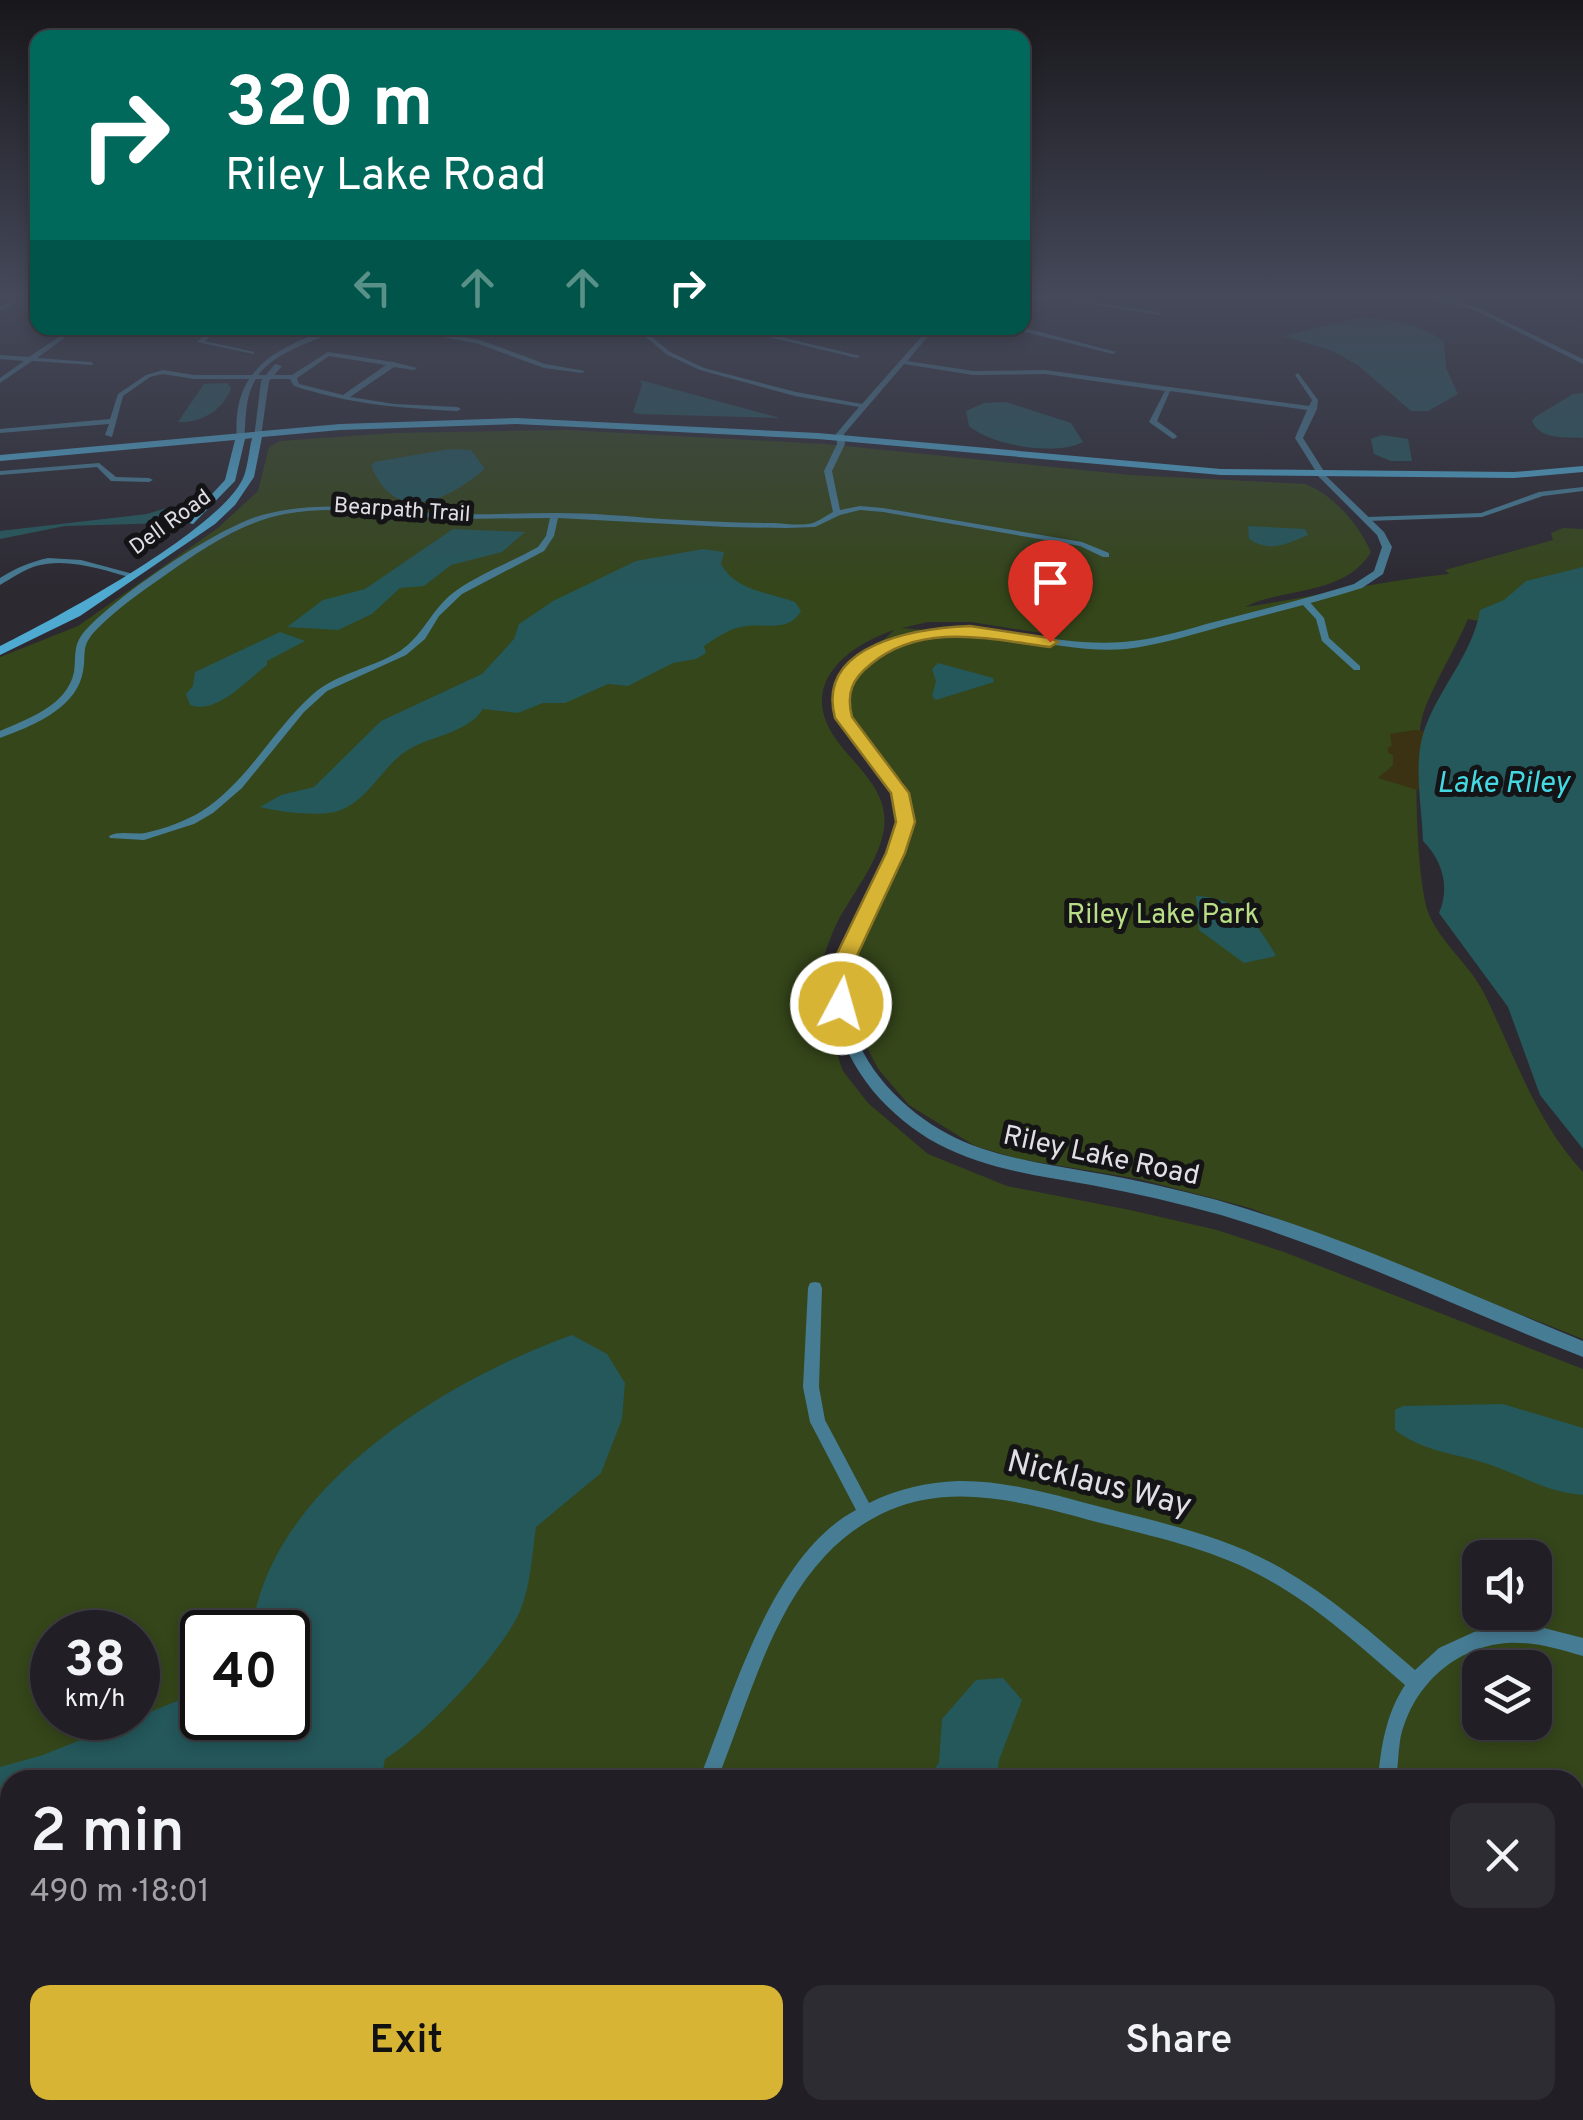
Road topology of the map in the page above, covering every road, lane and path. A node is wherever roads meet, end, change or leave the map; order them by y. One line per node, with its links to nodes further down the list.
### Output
1 (123, 394): 15 (street)
2 (246, 394): 20 (street, Dell Road)
3 (264, 394): 18 (street, Dell Road)
4 (332, 394): 11 (street)
5 (349, 394): 11 (street)
6 (795, 394): 12 (street)
7 (874, 394): 12 (street)
8 (1166, 394): 19 (street)
9 (1193, 394): 14 (street)
10 (1314, 394): 14 (street, Riley Lake Road)
11 (345, 397): 13 (street)
12 (863, 406): 21 (street)
13 (456, 409)
14 (1313, 409): 25 (street, Riley Lake Road)
15 (113, 421): 16 (street); 17 (street)
16 (0, 431)
17 (109, 435)
18 (257, 436): 20 (main road); 21 (main road); 33 (main road, Dell Road)
19 (1173, 437)
20 (240, 438): 22 (main road); 32 (main road, Dell Road)
21 (840, 438): 25 (main road); 28 (street)
22 (0, 458)
23 (1583, 469): 25 (main road)
24 (0, 473): 26 (street)
25 (1323, 476): 30 (street, Riley Lake Road)
26 (149, 480)
27 (1583, 489): 30 (street)
28 (836, 513): 29 (street, Bearpath Trail); 31 (street, Bearpath Trail)
29 (555, 515): 39 (street, Bearpath Trail); 40 (street)
30 (1367, 519): 35 (street, Riley Lake Road)
31 (1106, 556)
32 (118, 571): 33 (street); 34 (street); 36 (main road, Dell Road)
33 (133, 575): 37 (main road, Dell Road)
34 (0, 582)
35 (1304, 601): 38 (street); 42 (street, Riley Lake Road)
36 (0, 638)
37 (0, 650)
38 (1357, 668)
39 (0, 735)
40 (114, 836)
41 (815, 1288): 43 (street)
42 (1583, 1349)
43 (866, 1512): 45 (street, Nicklaus Way); 46 (street, Nicklaus Way)
44 (1583, 1648): 45 (street)
45 (1415, 1682): 47 (street)
46 (712, 1770)
47 (1387, 1770)

